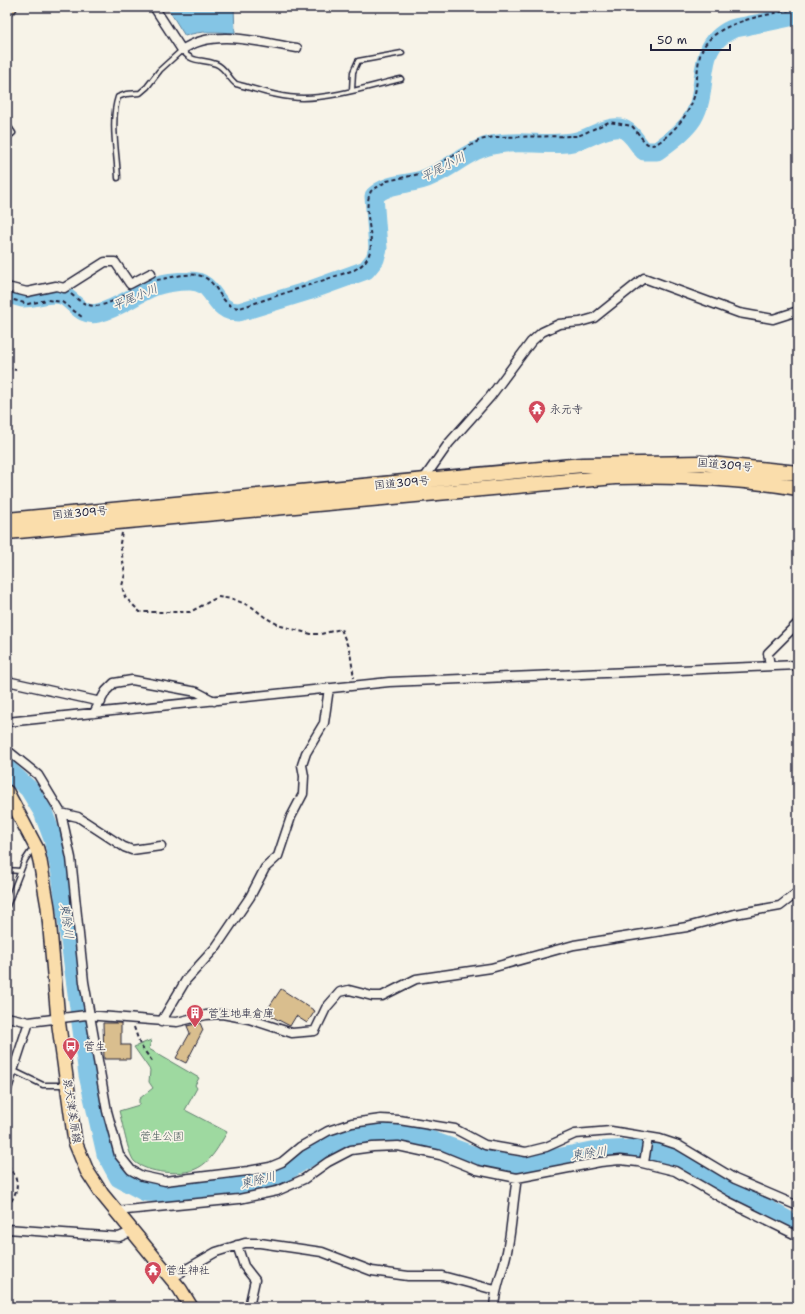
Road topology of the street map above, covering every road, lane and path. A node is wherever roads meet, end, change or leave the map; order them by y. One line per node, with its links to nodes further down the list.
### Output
1 (10, 7): 3 (main road)
2 (154, 7): 6 (street)
3 (7, 8)
4 (798, 8): 13 (path)
5 (297, 48): 6 (street)
6 (182, 50): 9 (lane); 12 (lane)
7 (402, 53): 9 (lane)
8 (401, 79): 9 (lane)
9 (352, 90)
10 (7, 124): 11 (lane)
11 (7, 138)
12 (118, 178)
13 (152, 276): 15 (street)
14 (7, 287): 15 (street)
15 (64, 288): 16 (path)
16 (134, 290)
17 (7, 298): 19 (path)
18 (798, 311): 23 (street)
19 (82, 317)
20 (7, 368): 21 (path)
21 (16, 370)
22 (798, 473): 23 (highway, 国道309号)
23 (423, 488): 24 (highway, 国道309号); 25 (highway, 国道309号); 26 (highway, 国道309号)
24 (798, 488)
25 (7, 520)
26 (127, 522): 27 (highway, 国道309号); 32 (path)
27 (7, 532)
28 (798, 623): 29 (street)
29 (770, 666): 30 (street); 32 (street)
30 (798, 666)
31 (7, 681): 35 (street)
32 (356, 685): 33 (street)
33 (329, 688): 34 (street); 52 (street)
34 (214, 701): 35 (street); 36 (street)
35 (100, 702): 36 (street)
36 (94, 713): 37 (street)
37 (7, 722)
38 (7, 750): 40 (street)
39 (7, 792): 41 (main road, 泉大津美原線)
40 (61, 814): 42 (street); 47 (street)
41 (35, 845): 44 (lane); 50 (main road, 泉大津美原線)
42 (161, 846)
43 (7, 870): 44 (lane)
44 (20, 871): 46 (lane)
45 (798, 892): 52 (street)
46 (7, 906)
47 (88, 1015): 49 (street); 50 (street); 57 (street)
48 (7, 1017): 51 (street)
49 (131, 1018): 52 (street); 53 (path)
50 (62, 1019): 51 (street); 55 (main road, 泉大津美原線)
51 (29, 1022): 54 (street)
52 (161, 1022)
53 (152, 1061)
54 (10, 1073): 55 (lane); 56 (street)
55 (68, 1085): 63 (main road, 泉大津美原線)
56 (7, 1089)
57 (648, 1137): 58 (street); 61 (street)
58 (644, 1163): 60 (street); 66 (street)
59 (7, 1167): 62 (path)
60 (517, 1178): 63 (street); 69 (street)
61 (798, 1206)
62 (7, 1210)
63 (116, 1211): 65 (main road, 泉大津美原線)
64 (7, 1229): 65 (street)
65 (134, 1231): 68 (main road, 泉大津美原線)
66 (798, 1236)
67 (237, 1245): 68 (street); 69 (street); 71 (street)
68 (171, 1278): 70 (main road, 泉大津美原線)
69 (495, 1290): 72 (street)
70 (190, 1307)
71 (249, 1307)
72 (494, 1307)

